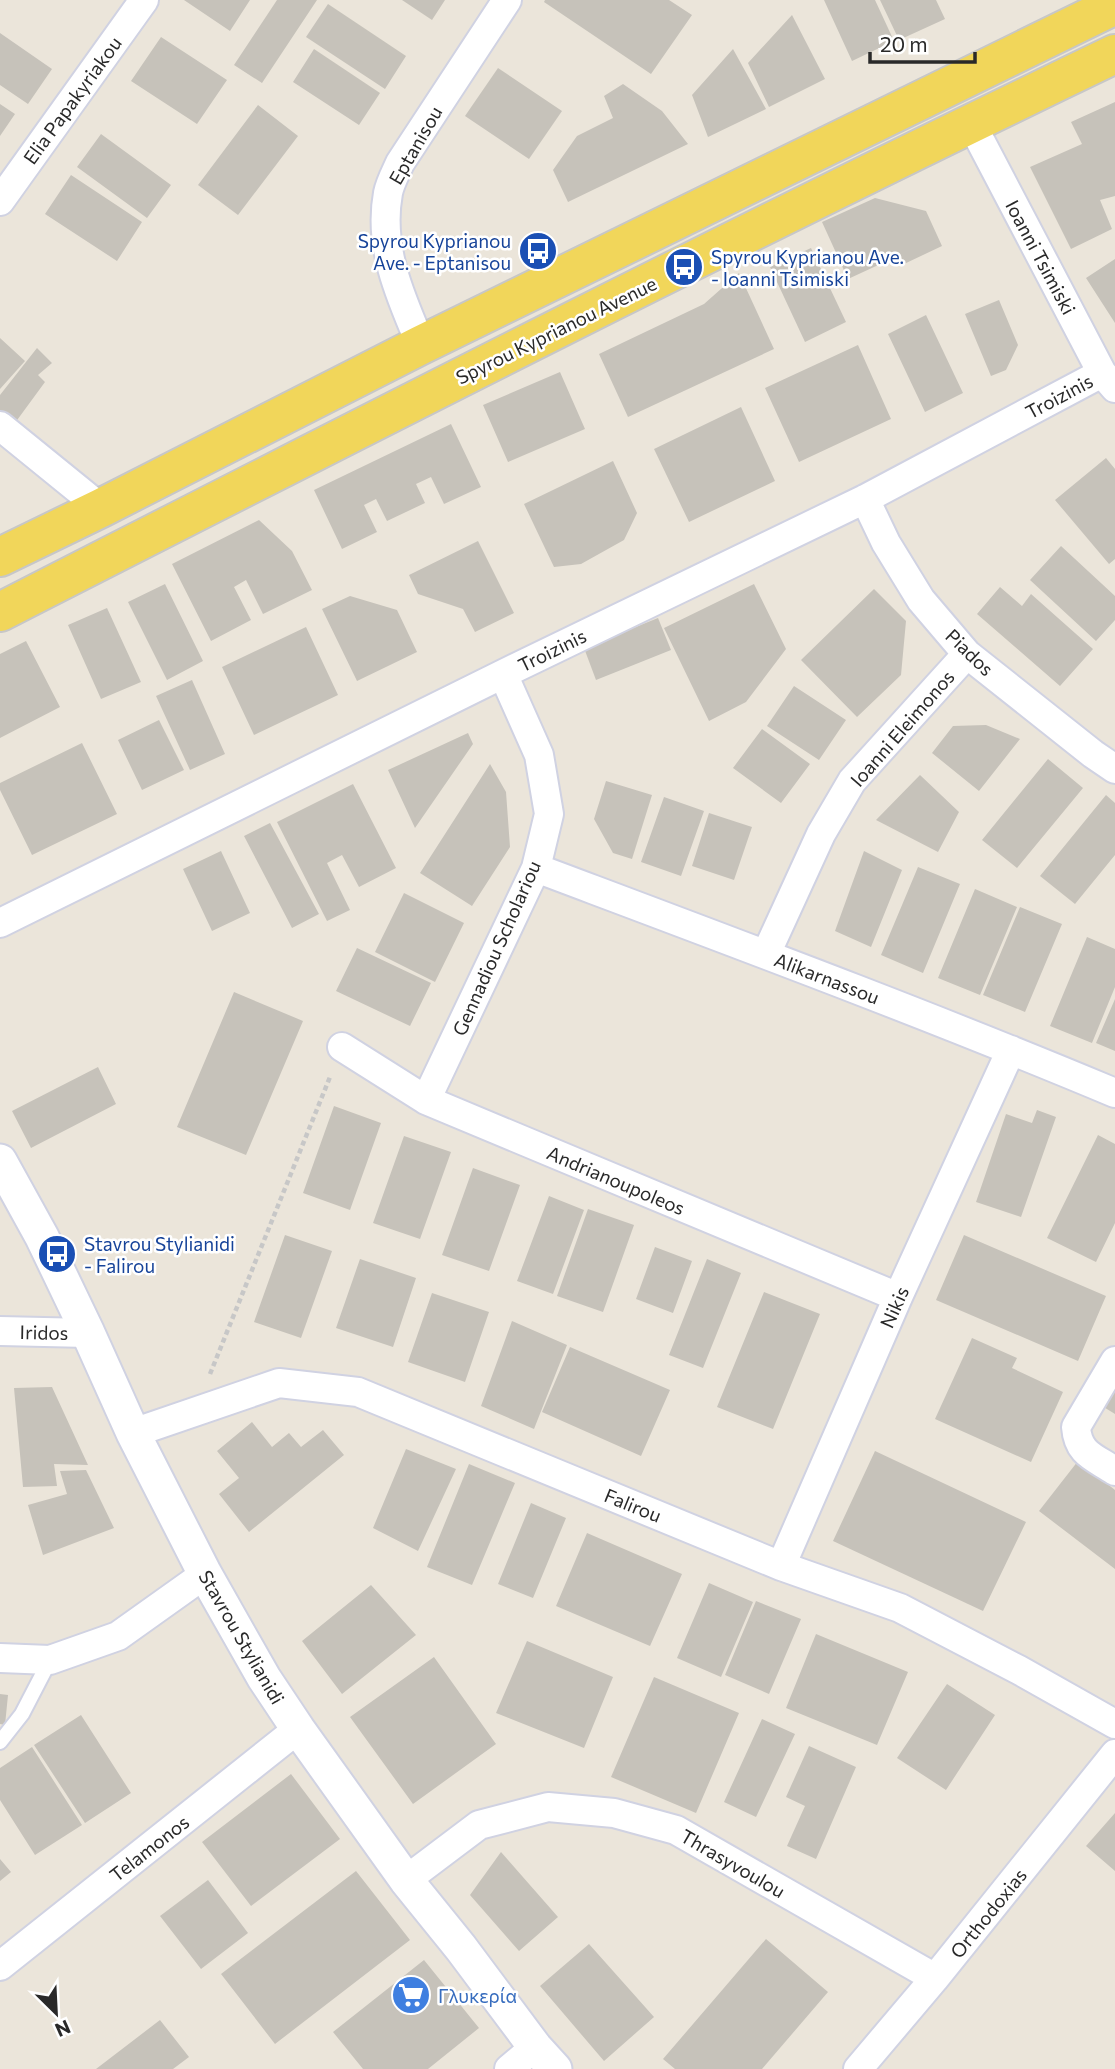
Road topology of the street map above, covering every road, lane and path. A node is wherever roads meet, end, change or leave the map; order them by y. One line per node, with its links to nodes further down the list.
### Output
1 (144, 0): 6 (street, Elia Papakyriakou)
2 (508, 0): 7 (street, Eptanisou)
3 (1115, 5): 7 (main road)
4 (1115, 54): 5 (main road, Spyrou Kyprianou Avenue)
5 (971, 123): 8 (street, Ioanni Tsimiski); 13 (main road, Spyrou Kyprianou Avenue)
6 (0, 201)
7 (421, 345): 11 (main road)
8 (1108, 380): 10 (street, Troizinis)
9 (0, 426): 11 (street)
10 (865, 499): 14 (street, Piados); 15 (street, Troizinis)
11 (101, 508): 12 (main road)
12 (0, 557)
13 (0, 612)
14 (967, 654): 16 (street, Piados); 19 (street, Ioanni Eleimonos)
15 (503, 674): 17 (street, Gennadiou Scholariou); 18 (street, Troizinis)
16 (1115, 769)
17 (536, 868): 19 (street, Alikarnassou); 23 (street, Gennadiou Scholariou)
18 (0, 923)
19 (766, 954): 21 (street, Alikarnassou)
20 (342, 1047): 23 (street, Andrianoupoleos); 29 (path)
21 (1011, 1050): 22 (street, Alikarnassou); 25 (street, Nikis)
22 (1115, 1093)
23 (426, 1100): 25 (street, Andrianoupoleos)
24 (0, 1161): 27 (street, Stavrou Stylianidi)
25 (898, 1297): 32 (street, Nikis)
26 (0, 1331): 27 (street, Iridos)
27 (88, 1333): 30 (street, Stavrou Stylianidi)
28 (1115, 1361): 31 (street)
29 (194, 1412): 30 (street, Falirou); 32 (street, Falirou)
30 (133, 1433): 33 (street, Stavrou Stylianidi)
31 (1115, 1471)
32 (781, 1566): 36 (street, Falirou)
33 (205, 1574): 35 (street); 37 (street, Stavrou Stylianidi)
34 (0, 1658): 35 (street)
35 (50, 1660): 38 (lane)
36 (1115, 1724)
37 (298, 1730): 40 (street, Stavrou Stylianidi); 41 (street, Telamonos)
38 (0, 1742)
39 (1115, 1754): 42 (street, Orthodoxias)
40 (406, 1880): 42 (street, Thrasyvoulou); 43 (street, Stavrou Stylianidi)
41 (0, 1966)
42 (935, 1978): 45 (street, Orthodoxias)
43 (545, 2058): 44 (street)
44 (509, 2069)
45 (858, 2069)

